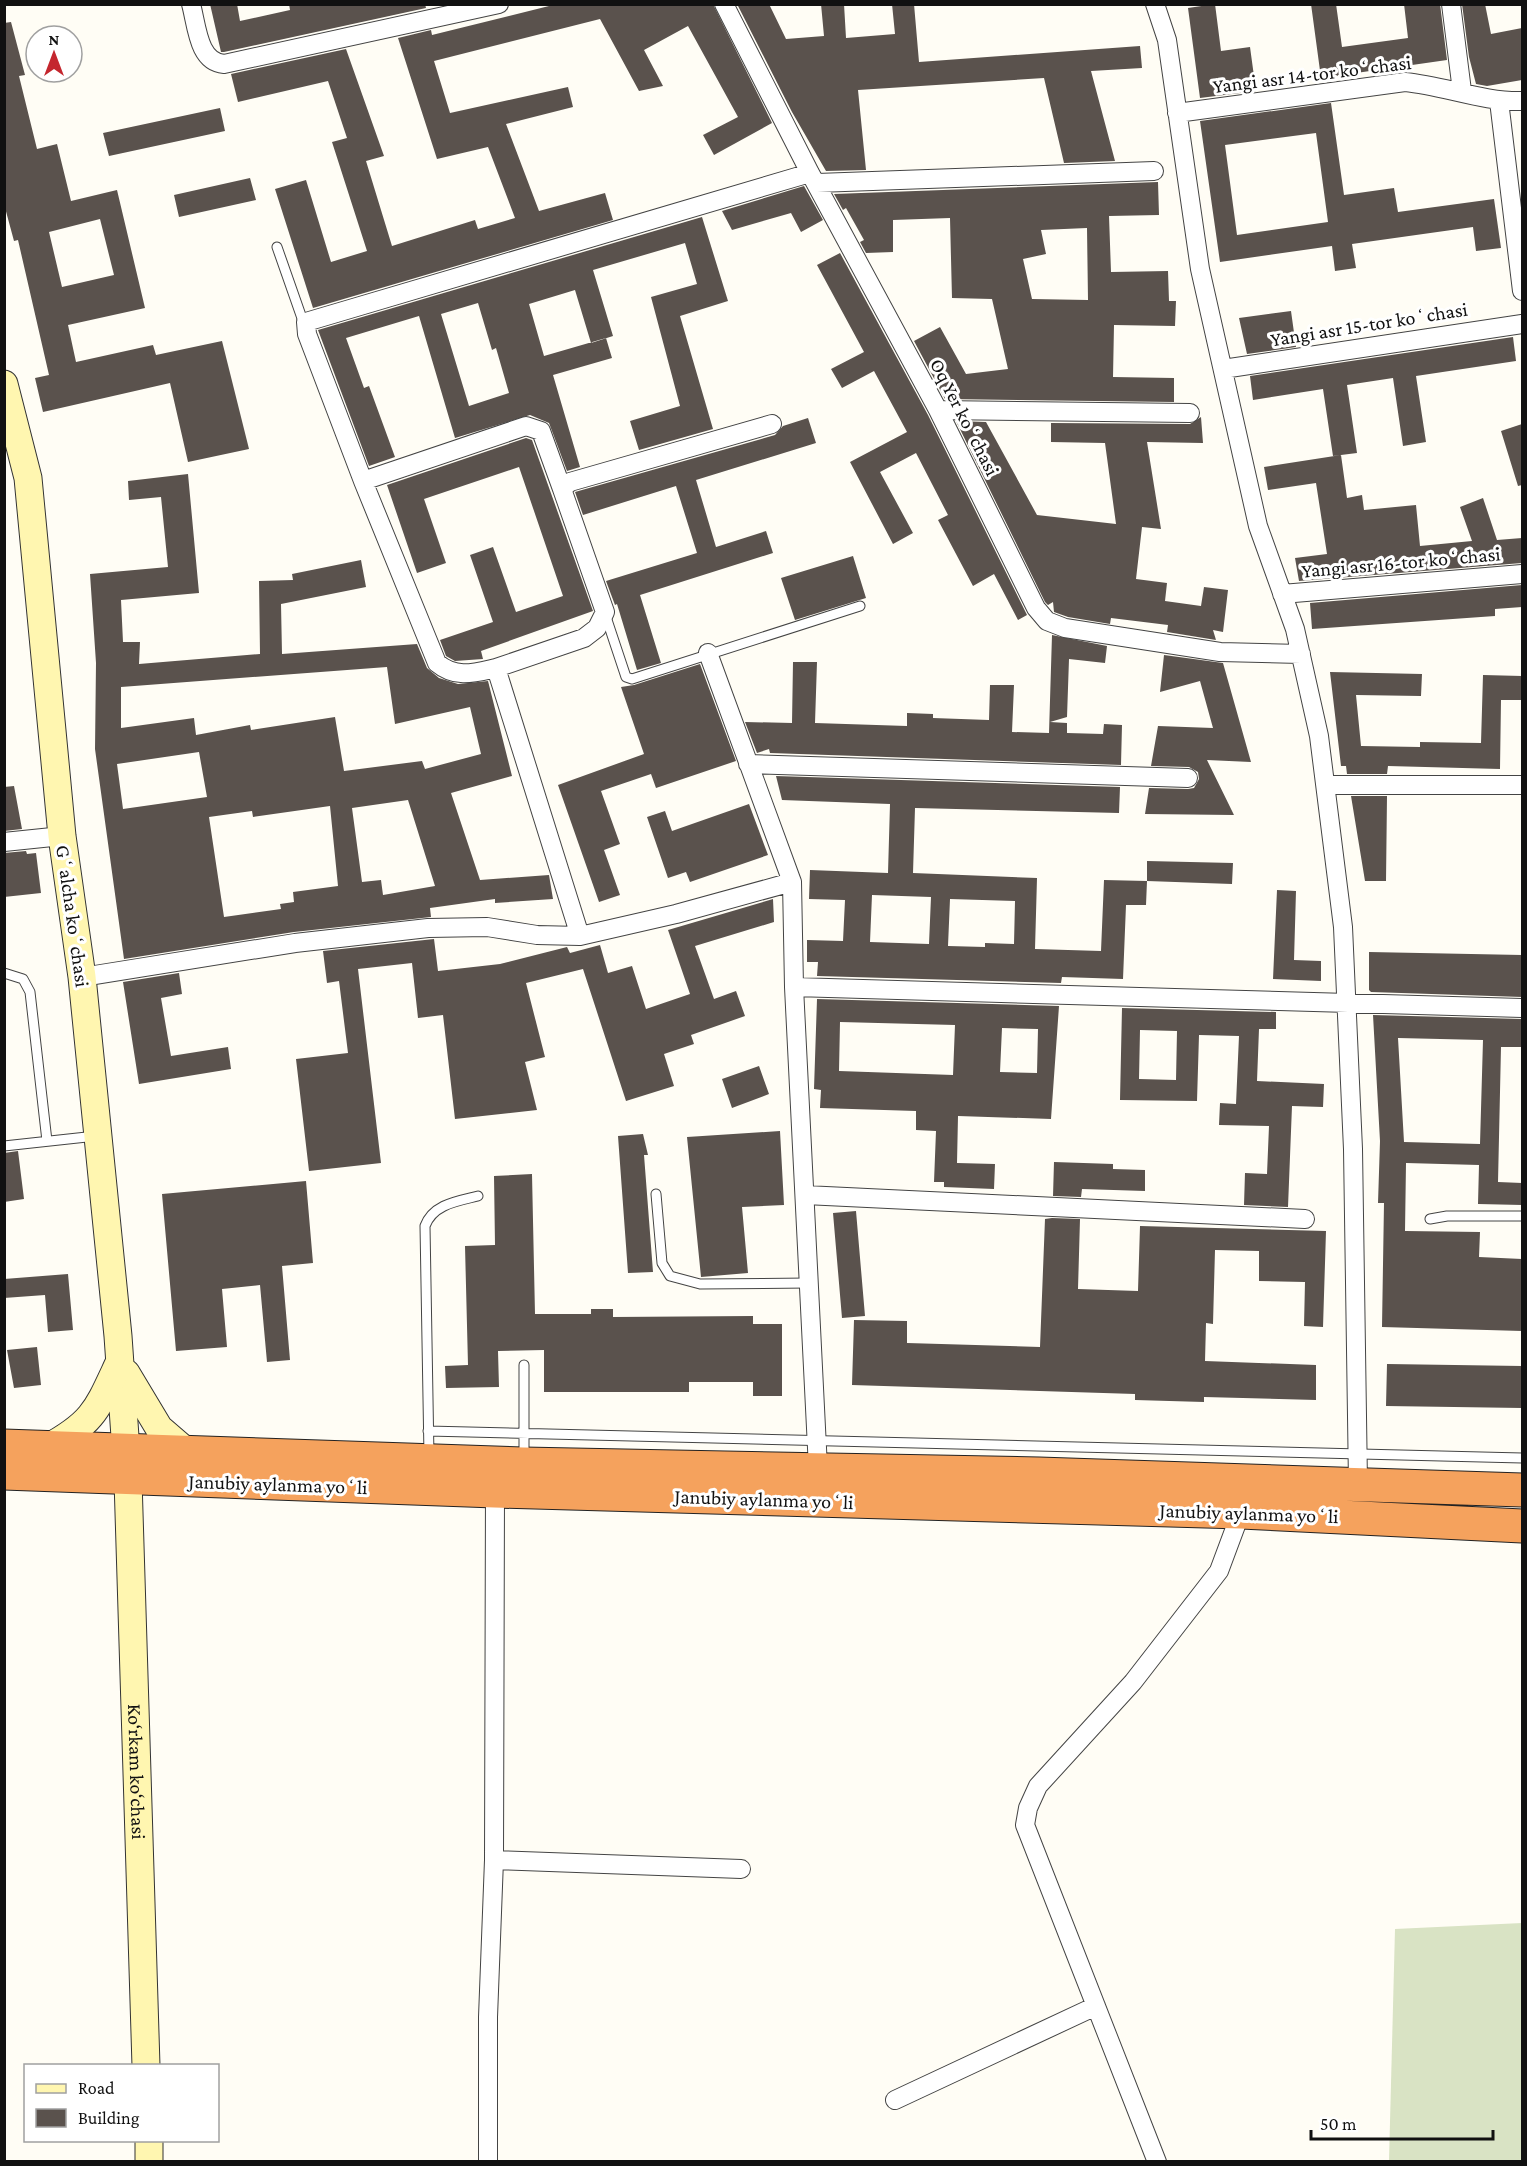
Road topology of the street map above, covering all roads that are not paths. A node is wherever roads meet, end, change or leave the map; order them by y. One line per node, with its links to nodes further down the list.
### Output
1 (191, 4): 2 (street)
2 (499, 4)
3 (724, 4): 11 (street, Oq Yer koʻchasi)
4 (1155, 4): 9 (street)
5 (1451, 4): 6 (street)
6 (1461, 91): 7 (street, Yangi asr 14-tor koʻchasi); 9 (street, Yangi asr 14-tor koʻchasi)
7 (1499, 101): 8 (street, Yangi asr 14-tor koʻchasi); 13 (street)
8 (1522, 101)
9 (1177, 113): 16 (street)
10 (1154, 171): 11 (street)
11 (813, 178): 15 (street); 18 (street, Oq Yer koʻchasi)
12 (277, 247): 15 (lane)
13 (1522, 291)
14 (1522, 324): 16 (street, Yangi asr 15-tor koʻchasi)
15 (305, 326): 21 (street)
16 (1223, 369): 24 (street)
17 (5, 391): 34 (street, Gʻalcha koʻchasi)
18 (938, 410): 19 (street); 28 (street, Oq Yer koʻchasi)
19 (1190, 413)
20 (771, 424): 22 (street)
21 (363, 481): 22 (street); 29 (street)
22 (562, 489): 26 (street)
23 (1522, 574): 24 (street, Yangi asr 16-tor koʻchasi)
24 (1282, 594): 28 (street)
25 (860, 606): 27 (lane)
26 (604, 612): 27 (lane); 29 (street)
27 (708, 653): 30 (street)
28 (1301, 654): 32 (street)
29 (496, 668): 37 (street)
30 (748, 764): 31 (street); 36 (street)
31 (1188, 778)
32 (1326, 785): 33 (street); 41 (street)
33 (1522, 785)
34 (62, 836): 35 (street); 39 (street, Gʻalcha koʻchasi)
35 (4, 842)
36 (792, 882): 37 (street); 40 (street)
37 (580, 936): 39 (street)
38 (4, 973): 44 (lane)
39 (82, 977): 43 (street, Gʻalcha koʻchasi)
40 (794, 987): 41 (street); 47 (street)
41 (1346, 1003): 42 (street); 63 (street)
42 (1522, 1008)
43 (99, 1135): 44 (lane); 53 (street, Gʻalcha koʻchasi)
44 (47, 1141): 45 (lane)
45 (4, 1146)
46 (656, 1194): 52 (lane)
47 (805, 1195): 50 (street); 52 (street)
48 (478, 1196): 56 (lane)
49 (1522, 1216): 51 (lane)
50 (1305, 1219)
51 (1430, 1219)
52 (809, 1282): 60 (street)
53 (120, 1361): 57 (street); 59 (street); 62 (street, Gʻalcha koʻchasi)
54 (524, 1365): 58 (lane)
55 (4, 1446): 57 (highway, Janubiy aylanma yoʻli)
56 (428, 1446): 58 (highway, Janubiy aylanma yoʻli); 59 (highway, Janubiy aylanma yoʻli)
57 (47, 1448): 62 (highway, Janubiy aylanma yoʻli)
58 (524, 1449): 60 (highway, Janubiy aylanma yoʻli)
59 (188, 1453): 62 (highway, Janubiy aylanma yoʻli)
60 (818, 1454): 63 (highway, Janubiy aylanma yoʻli)
61 (1522, 1458): 63 (lane)
62 (127, 1465): 64 (highway, Janubiy aylanma yoʻli); 66 (highway, Janubiy aylanma yoʻli); 72 (street, Ko‘rkam ko‘chasi)
63 (1358, 1468): 65 (highway, Janubiy aylanma yoʻli)
64 (4, 1473)
65 (1522, 1490)
66 (495, 1491): 67 (highway, Janubiy aylanma yoʻli); 69 (street)
67 (1241, 1512): 68 (highway, Janubiy aylanma yoʻli); 71 (street)
68 (1522, 1526)
69 (495, 1860): 70 (street); 76 (street)
70 (741, 1869)
71 (1096, 2006): 73 (street); 77 (street)
72 (146, 2064)
73 (895, 2100)
74 (148, 2142): 75 (street)
75 (149, 2162)
76 (488, 2162)
77 (1156, 2162)

